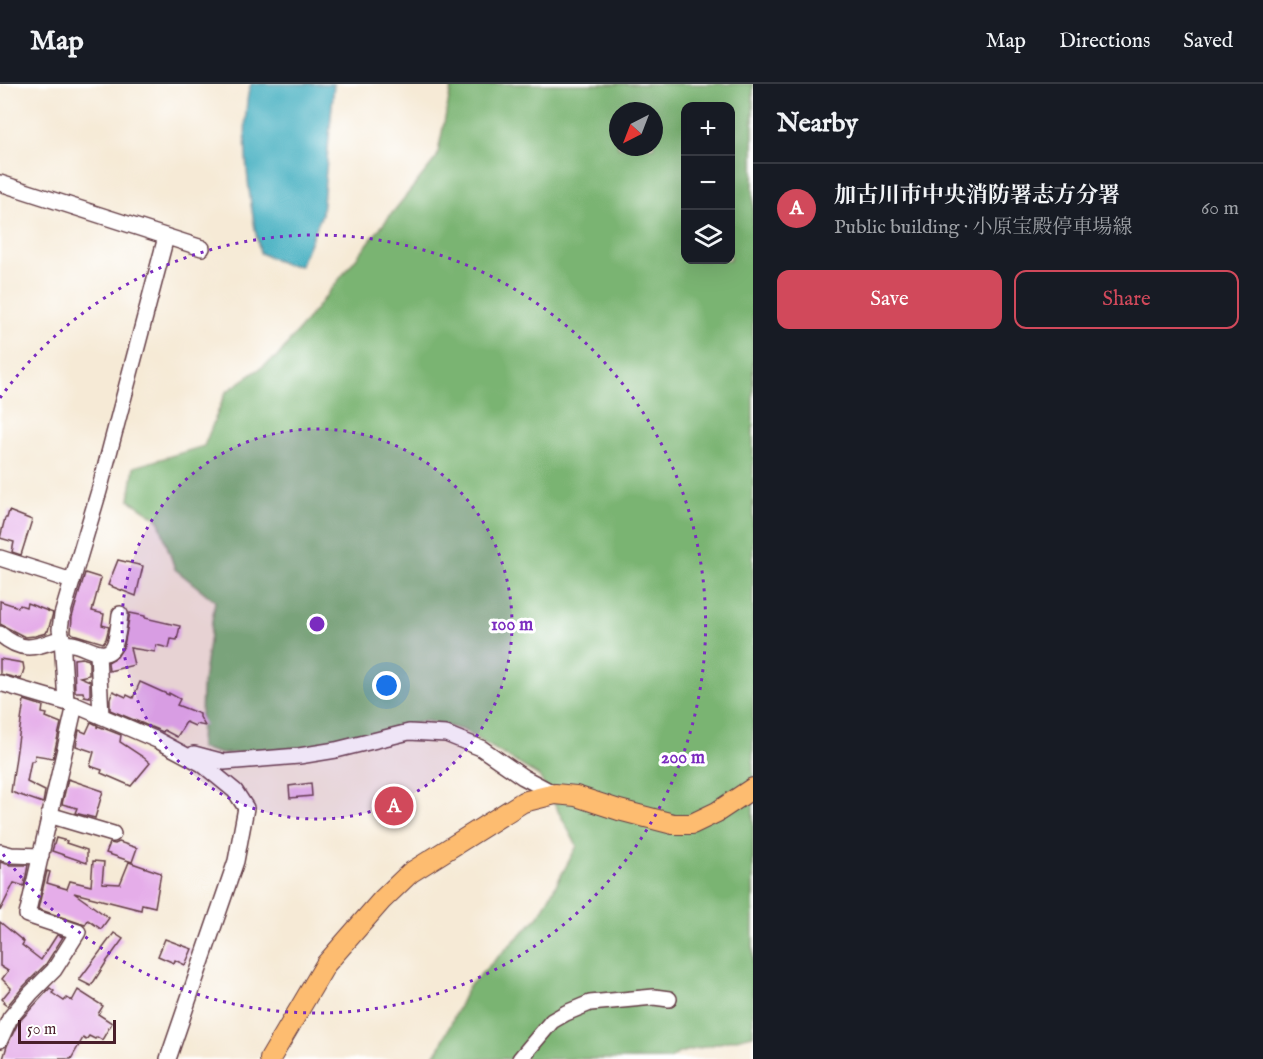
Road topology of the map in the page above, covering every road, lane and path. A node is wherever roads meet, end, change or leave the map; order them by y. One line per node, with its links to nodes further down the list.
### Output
1 (0, 183): 2 (street)
2 (166, 237): 3 (street); 5 (street)
3 (202, 248)
4 (0, 558): 5 (street)
5 (72, 580): 8 (street)
6 (120, 614): 9 (street)
7 (0, 634): 8 (street)
8 (62, 642): 9 (street); 11 (street)
9 (98, 653): 12 (street)
10 (0, 684): 11 (street)
11 (70, 704): 12 (street); 16 (street)
12 (101, 717): 13 (street)
13 (171, 747): 15 (street); 24 (street)
14 (753, 788): 15 (main road)
15 (555, 794): 23 (main road)
16 (49, 815): 17 (street); 19 (street)
17 (113, 834)
18 (0, 852): 19 (street)
19 (41, 856): 21 (street)
20 (669, 999): 25 (street)
21 (5, 1016): 22 (street)
22 (0, 1040)
23 (272, 1057)
24 (168, 1059)
25 (520, 1059)

